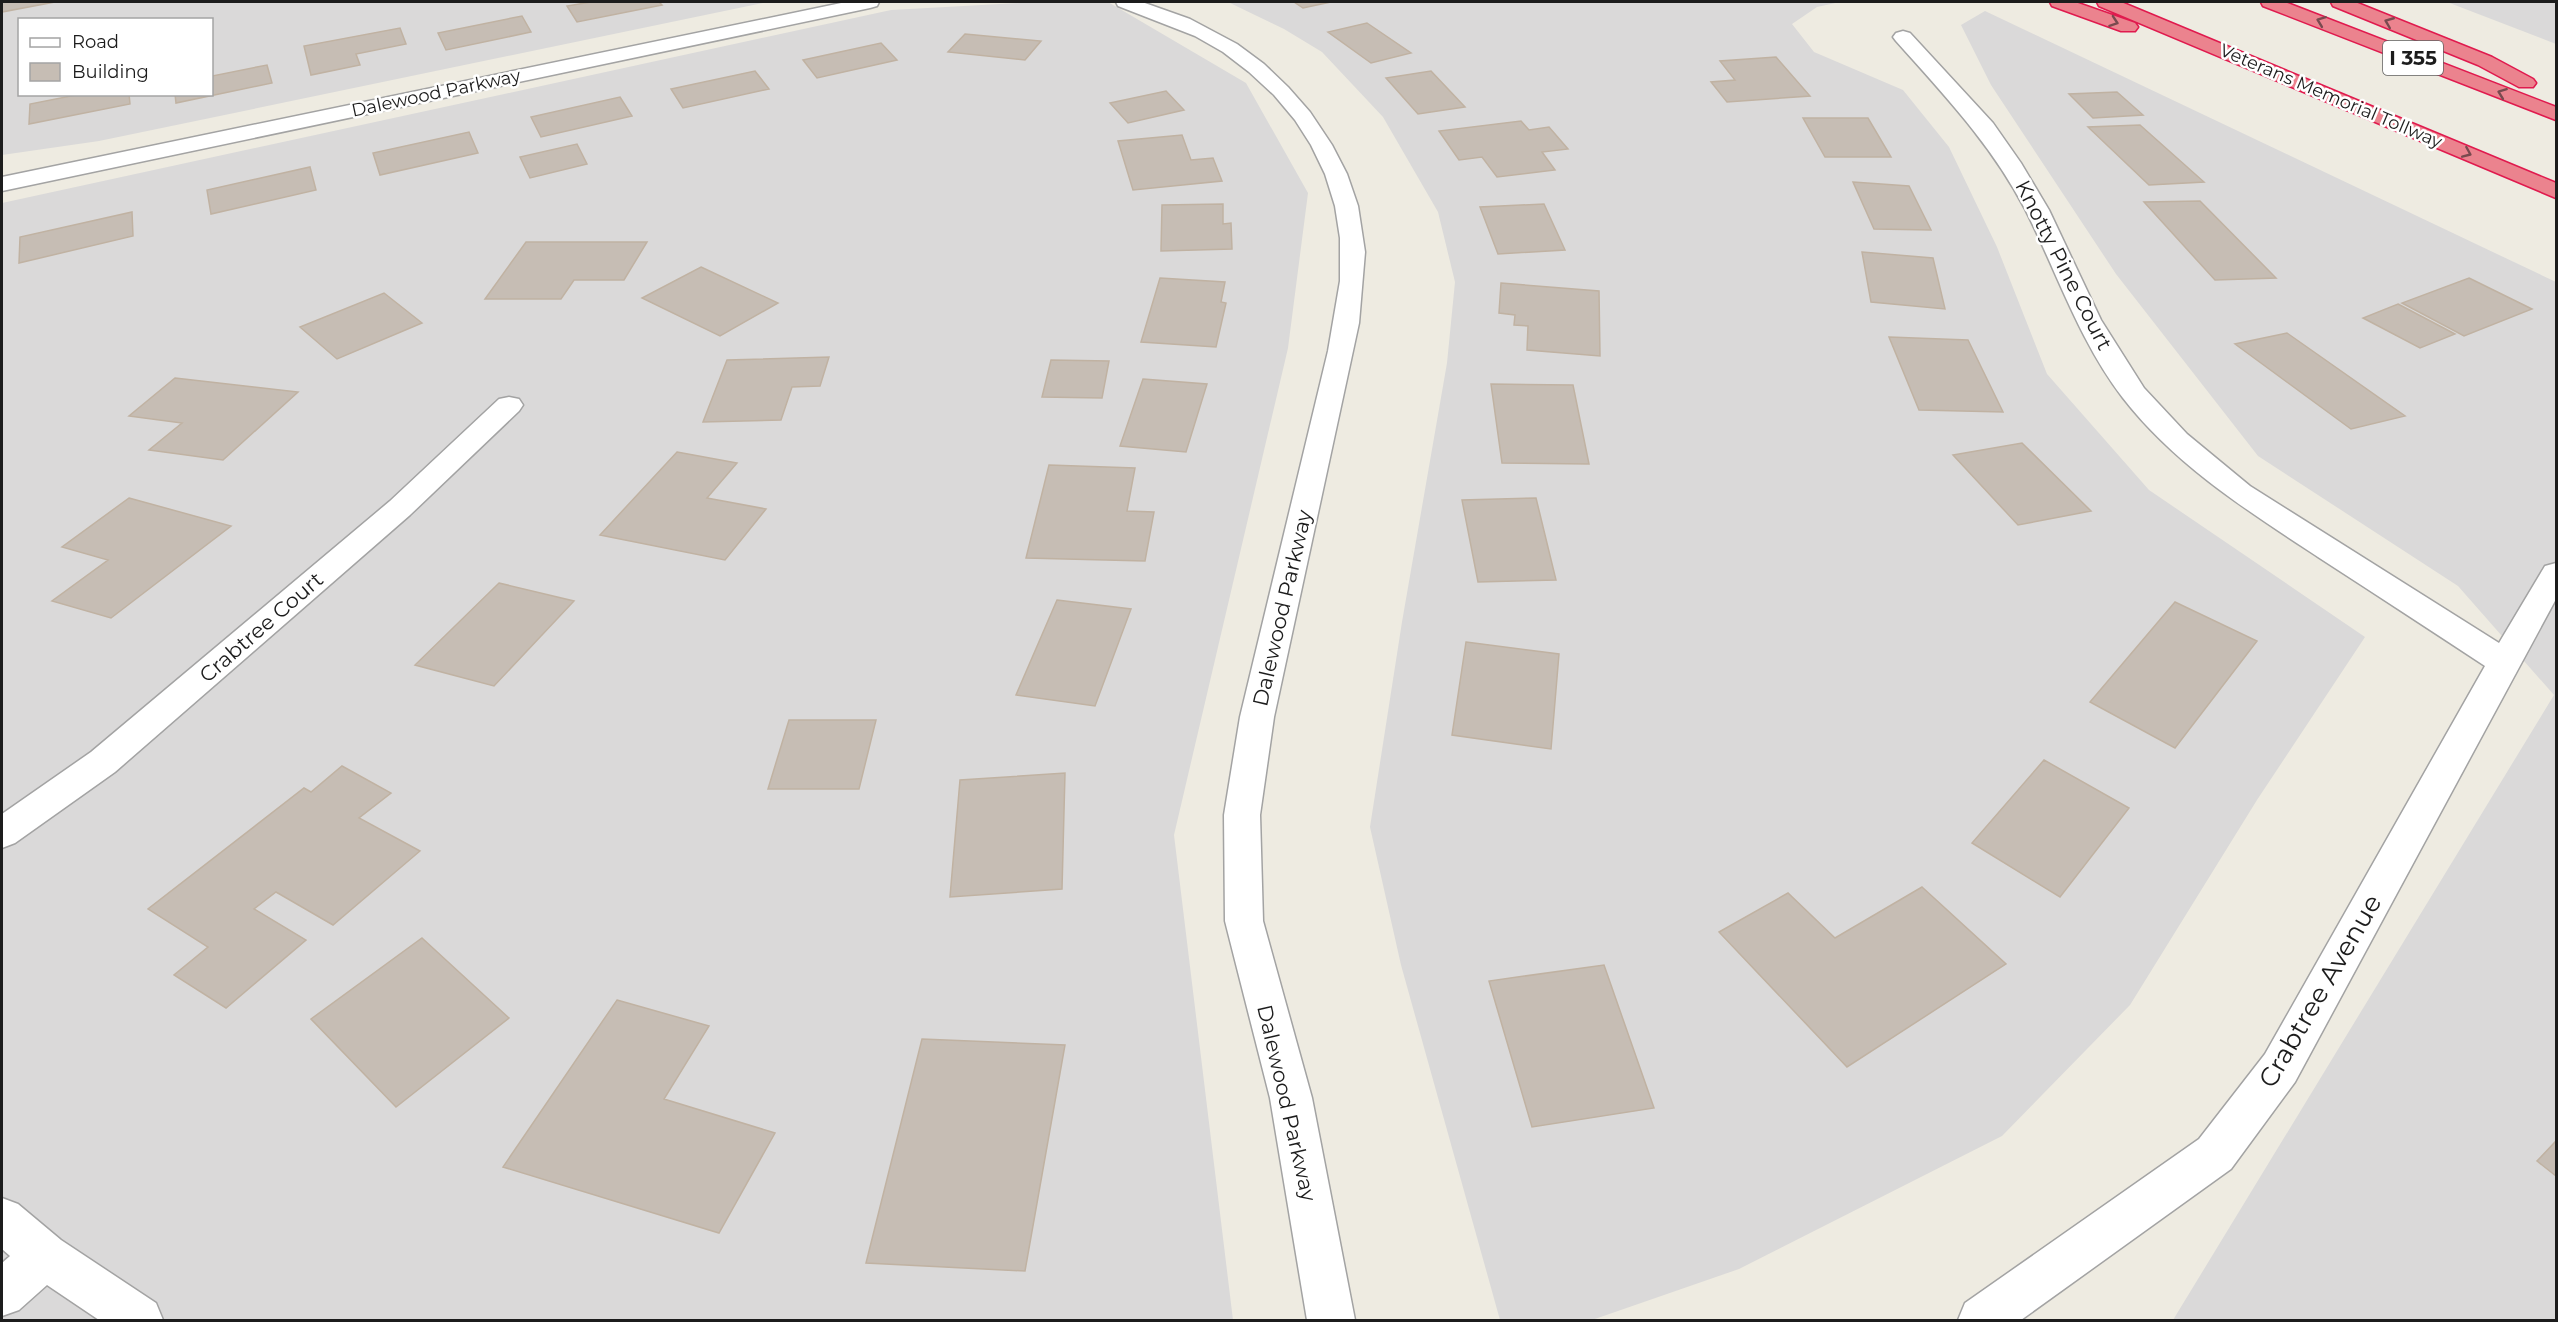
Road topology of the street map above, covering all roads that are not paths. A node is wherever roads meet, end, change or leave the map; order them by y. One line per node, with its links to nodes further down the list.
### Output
1 (870, 2): 11 (street, Dalewood Parkway)
2 (1125, 2): 21 (street, Dalewood Parkway)
3 (2059, 2): 9 (highway, one-way to 9)
4 (2106, 2): 9 (highway, Veterans Memorial Tollway)
5 (2270, 2): 10 (highway, I 355, one-way to 5)
6 (2340, 2): 8 (highway, one-way to 6)
7 (1903, 37): 15 (street, Knotty Pine Court)
8 (2556, 99)
9 (2355, 106): 12 (highway, Veterans Memorial Tollway, one-way to 12)
10 (2556, 114)
11 (2, 184)
12 (2556, 191)
13 (508, 405): 16 (street, Crabtree Court)
14 (2556, 573): 15 (street, Crabtree Avenue)
15 (2504, 662): 22 (street, Crabtree Avenue)
16 (2, 833)
17 (2, 1220): 18 (street)
18 (45, 1256): 19 (street); 20 (street)
19 (2, 1293)
20 (138, 1320)
21 (1331, 1320)
22 (1982, 1320)

